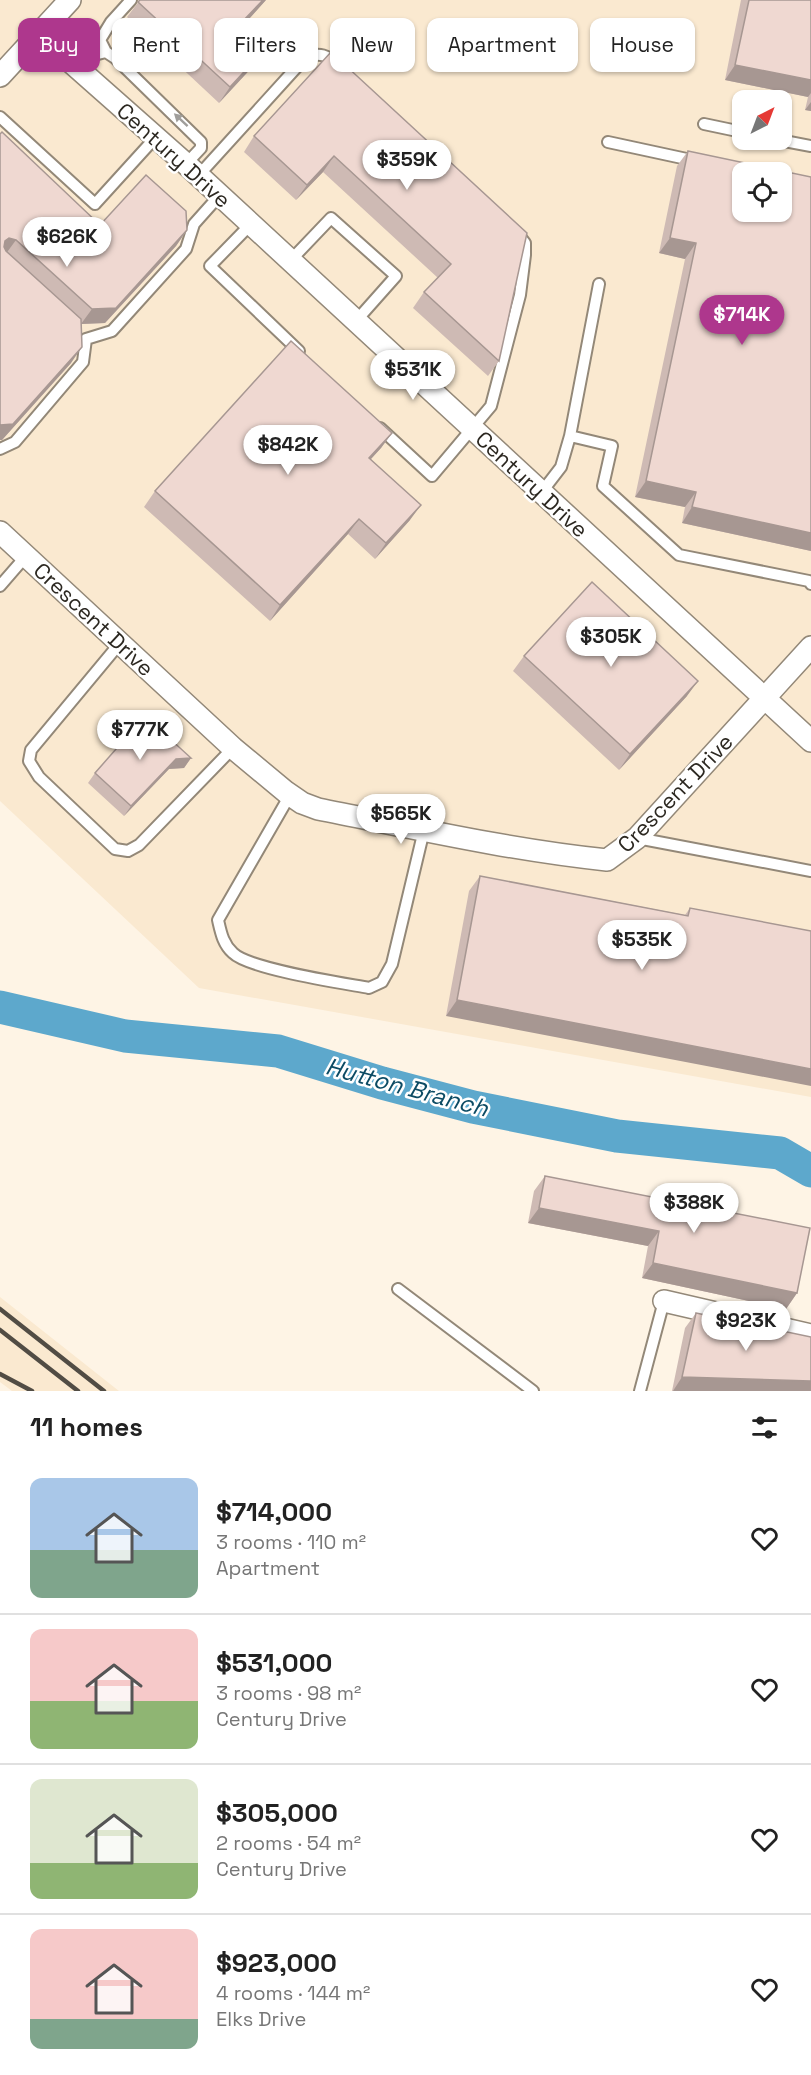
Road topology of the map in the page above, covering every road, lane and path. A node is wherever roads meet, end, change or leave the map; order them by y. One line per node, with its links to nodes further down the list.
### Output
1 (70, 0): 3 (street)
2 (131, 0): 4 (lane)
3 (54, 18)
4 (106, 52): 5 (lane); 18 (lane, one-way to 4)
5 (100, 54)
6 (18, 57): 9 (street)
7 (82, 72): 13 (street, Century Drive)
8 (346, 73): 18 (lane)
9 (0, 76)
10 (0, 117): 13 (lane)
11 (704, 124): 12 (lane)
12 (732, 130)
13 (155, 138): 18 (street, Century Drive)
14 (609, 142): 17 (lane)
15 (792, 142): 16 (lane)
16 (811, 146)
17 (708, 163)
18 (192, 170): 19 (street, Century Drive)
19 (219, 196): 20 (street, Century Drive); 29 (lane)
20 (250, 225): 22 (street, Century Drive); 25 (lane)
21 (510, 225): 27 (lane)
22 (290, 261): 24 (street, Century Drive); 24 (lane)
23 (599, 284): 28 (lane)
24 (356, 321): 27 (street, Century Drive)
25 (304, 355)
26 (372, 420): 27 (lane)
27 (473, 430): 30 (street, Century Drive)
28 (570, 436): 30 (lane); 33 (lane)
29 (0, 449)
30 (541, 493): 37 (street, Century Drive)
31 (0, 532): 32 (street, Crescent Drive)
32 (26, 556): 34 (lane); 35 (street, Crescent Drive)
33 (811, 584)
34 (0, 586)
35 (120, 643): 39 (street, Crescent Drive); 39 (lane)
36 (811, 647): 37 (street, Crescent Drive)
37 (765, 699): 38 (street, Century Drive); 42 (street, Crescent Drive)
38 (811, 741)
39 (233, 748): 40 (street, Crescent Drive)
40 (290, 795): 41 (street, Crescent Drive); 41 (lane)
41 (424, 830): 42 (street, Crescent Drive)
42 (637, 838): 43 (lane)
43 (811, 871)
44 (398, 1289): 47 (lane)
45 (664, 1300): 46 (street); 48 (lane)
46 (811, 1335)
47 (533, 1391)
48 (640, 1391)

